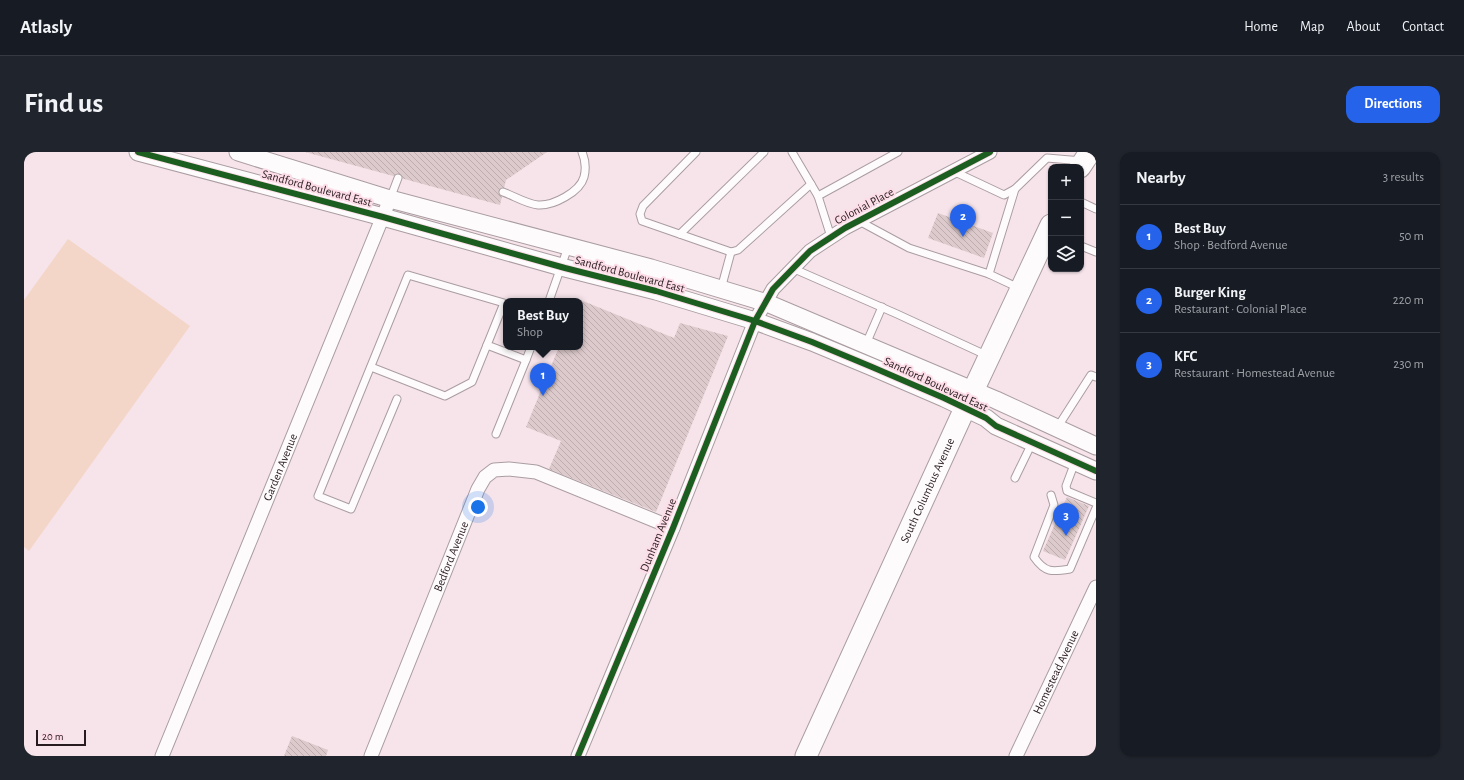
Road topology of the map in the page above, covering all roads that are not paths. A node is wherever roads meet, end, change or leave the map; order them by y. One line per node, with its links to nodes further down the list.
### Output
1 (138, 152): 19 (street, Sandford Boulevard East)
2 (238, 152): 16 (street, Sandford Boulevard East)
3 (582, 152): 14 (lane)
4 (696, 152): 21 (lane)
5 (764, 152): 21 (lane)
6 (792, 152): 12 (lane)
7 (898, 152): 15 (lane)
8 (984, 153): 10 (street, Colonial Place)
9 (1085, 160): 13 (lane)
10 (953, 171): 13 (lane); 20 (street, Colonial Place)
11 (398, 178): 16 (lane, Garden Avenue)
12 (811, 184): 15 (lane); 26 (lane)
13 (1015, 189): 30 (lane)
14 (503, 192)
15 (818, 196): 23 (lane)
16 (390, 199): 19 (street, Garden Avenue); 24 (street, Sandford Boulevard East)
17 (1084, 203): 18 (lane)
18 (1096, 209)
19 (383, 217): 28 (street, Sandford Boulevard East); 60 (street, Garden Avenue)
20 (859, 221): 23 (street, Colonial Place); 30 (lane)
21 (680, 234): 26 (lane)
22 (1048, 234): 32 (main road, South Columbus Avenue)
23 (831, 237): 29 (street, Colonial Place)
24 (568, 247): 28 (lane); 31 (street, Sandford Boulevard East)
25 (1084, 247): 27 (lane)
26 (730, 252): 31 (lane)
27 (1096, 252)
28 (562, 267): 33 (lane); 38 (street, Sandford Boulevard East)
29 (792, 268): 35 (street, Colonial Place); 37 (lane)
30 (989, 274): 32 (lane)
31 (721, 289): 35 (street, Sandford Boulevard East)
32 (1021, 290): 42 (main road, South Columbus Avenue)
33 (550, 298)
34 (503, 303): 44 (lane)
35 (767, 303): 38 (street, Dunham Avenue); 39 (street, Sandford Boulevard East)
36 (503, 305): 40 (lane)
37 (882, 307): 39 (lane); 42 (lane)
38 (755, 321): 47 (street, Sandford Boulevard East); 58 (street, Dunham Avenue)
39 (866, 344): 47 (street, Sandford Boulevard East)
40 (487, 345): 43 (lane); 44 (lane)
41 (530, 350): 43 (lane)
42 (990, 358): 47 (main road, South Columbus Avenue)
43 (526, 360): 49 (lane)
44 (372, 366): 46 (lane)
45 (1096, 377): 48 (lane)
46 (397, 399)
47 (969, 399): 48 (street, Sandford Boulevard East); 50 (street, Sandford Boulevard East); 63 (main road, South Columbus Avenue)
48 (1057, 428): 51 (street, Sandford Boulevard East)
49 (496, 434)
50 (1032, 443): 52 (street, Sandford Boulevard East); 54 (lane)
51 (1096, 446)
52 (1075, 462): 53 (street, Sandford Boulevard East); 56 (lane)
53 (1096, 471)
54 (1015, 478)
55 (1051, 495): 57 (lane)
56 (1096, 503)
57 (1096, 508)
58 (673, 528): 61 (street, Bedford Avenue); 62 (street, Dunham Avenue)
59 (1096, 587): 64 (street, Homestead Avenue)
60 (162, 756)
61 (371, 756)
62 (578, 756)
63 (806, 756)
64 (1016, 756)

